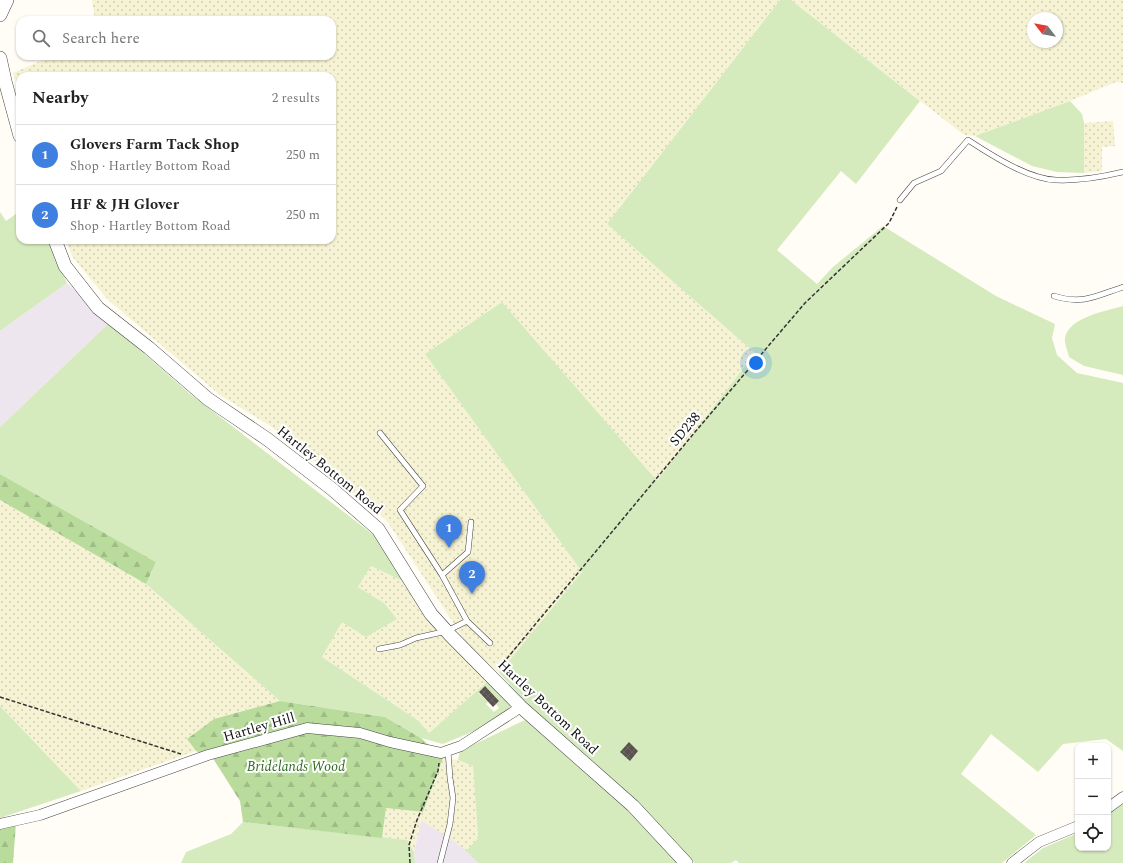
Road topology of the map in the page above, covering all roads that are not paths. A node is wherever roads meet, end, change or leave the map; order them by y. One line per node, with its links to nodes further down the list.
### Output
1 (7, 0): 2 (street)
2 (0, 15)
3 (0, 58): 4 (street)
4 (16, 122)
5 (1123, 172): 6 (lane)
6 (900, 200)
7 (57, 244): 14 (street, Hartley Bottom Road)
8 (1123, 287): 9 (lane)
9 (1054, 296)
10 (380, 433): 12 (lane)
11 (471, 522): 12 (lane)
12 (442, 575): 13 (lane)
13 (467, 621): 14 (lane); 15 (lane)
14 (447, 631): 16 (lane); 17 (street, Hartley Bottom Road)
15 (490, 643)
16 (379, 649)
17 (521, 707): 18 (street); 24 (street, Hartley Bottom Road)
18 (444, 752): 21 (street, Hartley Hill); 23 (lane)
19 (1123, 797): 20 (street)
20 (1111, 806)
21 (0, 824)
22 (1075, 827): 25 (street)
23 (440, 863)
24 (686, 863)
25 (1012, 863)

